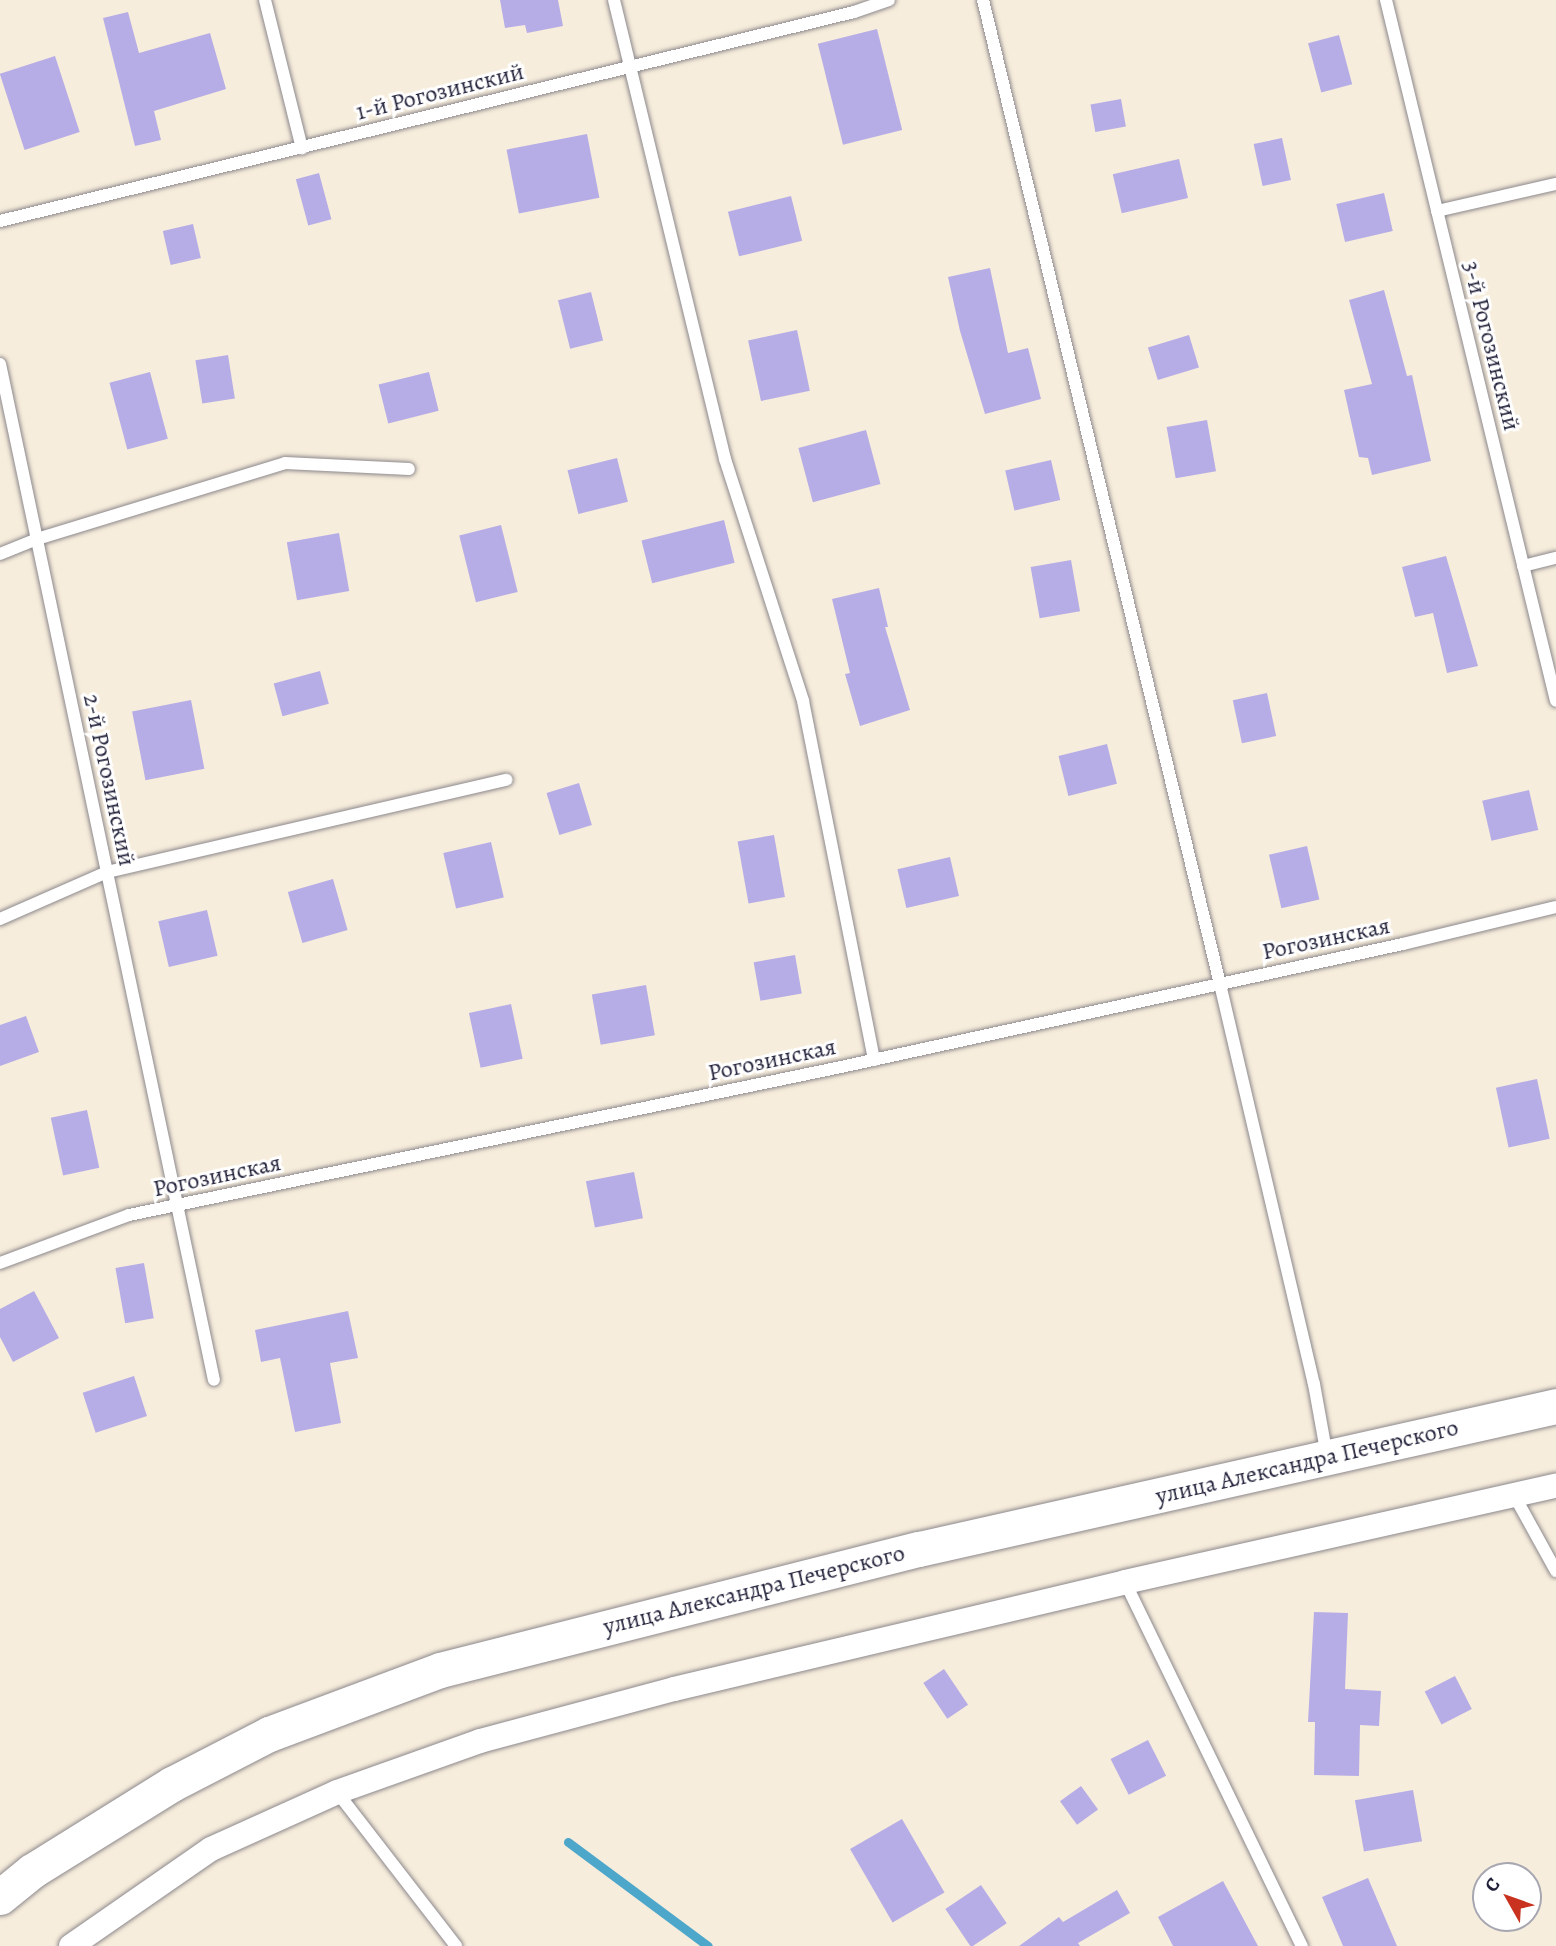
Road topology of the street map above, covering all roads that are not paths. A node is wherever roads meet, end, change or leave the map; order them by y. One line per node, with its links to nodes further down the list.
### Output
1 (265, 0): 7 (lane)
2 (614, 0): 6 (lane)
3 (889, 0): 6 (lane, 1-й Рогозинский)
4 (983, 0): 22 (lane)
5 (1386, 0): 9 (lane, 3-й Рогозинский)
6 (630, 67): 7 (lane, 1-й Рогозинский); 23 (lane)
7 (302, 148): 10 (lane, 1-й Рогозинский)
8 (1556, 184): 9 (lane)
9 (1437, 211): 16 (lane, 3-й Рогозинский)
10 (0, 221)
11 (0, 364): 13 (lane, 2-й Рогозинский)
12 (409, 469): 13 (lane)
13 (37, 539): 14 (lane); 19 (lane, 2-й Рогозинский)
14 (0, 554)
15 (1556, 558): 16 (lane)
16 (1523, 566): 17 (lane, 3-й Рогозинский)
17 (1556, 701)
18 (507, 780): 19 (lane)
19 (107, 872): 21 (lane); 24 (lane, 2-й Рогозинский)
20 (1556, 907): 22 (lane, Рогозинская)
21 (0, 919)
22 (1220, 984): 23 (lane, Рогозинская); 28 (lane)
23 (874, 1060): 24 (lane, Рогозинская)
24 (177, 1205): 25 (lane, Рогозинская); 26 (lane, 2-й Рогозинский)
25 (0, 1262)
26 (214, 1380)
27 (1556, 1406): 28 (main road, улица Александра Печерского)
28 (1327, 1457): 34 (main road, улица Александра Печерского)
29 (1556, 1486): 30 (street)
30 (1514, 1495): 31 (lane); 32 (street)
31 (1556, 1571)
32 (1125, 1582): 33 (street); 37 (lane)
33 (337, 1792): 35 (street); 36 (lane)
34 (0, 1897)
35 (71, 1946)
36 (456, 1946)
37 (1303, 1946)

